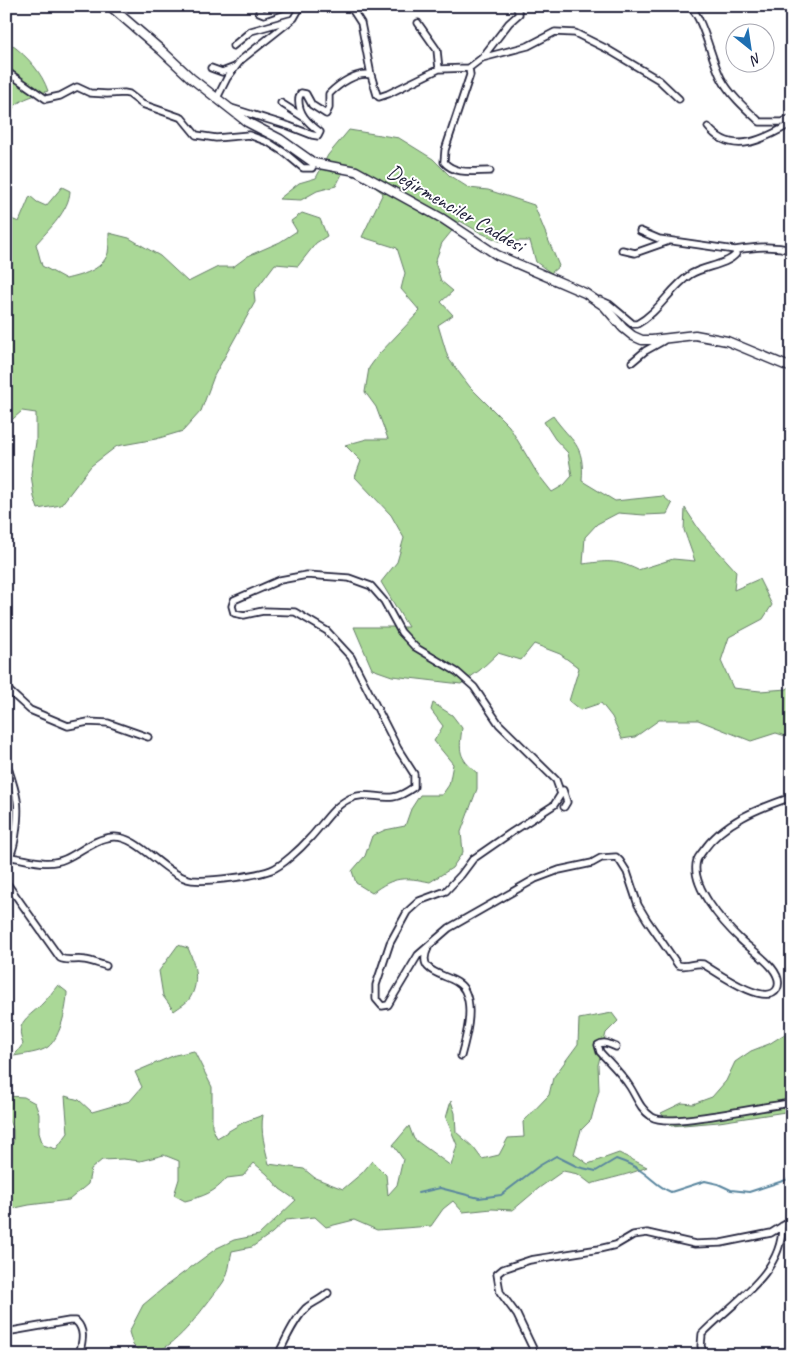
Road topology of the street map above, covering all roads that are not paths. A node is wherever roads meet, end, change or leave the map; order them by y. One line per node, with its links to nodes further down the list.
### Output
1 (110, 6): 17 (main road, Değirmenciler Caddesi)
2 (260, 6): 3 (street)
3 (294, 6): 7 (street)
4 (350, 6): 16 (street)
5 (516, 6): 10 (street)
6 (690, 6): 22 (street)
7 (292, 20): 9 (street); 11 (street)
8 (418, 23): 14 (street)
9 (233, 46)
10 (482, 58): 13 (street); 18 (street)
11 (237, 66): 12 (street); 17 (street)
12 (211, 68)
13 (470, 68): 14 (street); 26 (street)
14 (439, 69): 16 (street)
15 (6, 70): 25 (street)
16 (371, 75): 21 (street)
17 (218, 98): 20 (main road, Değirmenciler Caddesi)
18 (678, 99)
19 (281, 103): 21 (street)
20 (227, 106): 21 (street); 25 (main road, Değirmenciler Caddesi)
21 (305, 118)
22 (792, 118)
23 (792, 123): 24 (street)
24 (708, 127)
25 (314, 163): 32 (main road, Değirmenciler Caddesi)
26 (490, 171)
27 (640, 231): 28 (street)
28 (671, 240): 29 (street); 30 (street)
29 (622, 250)
30 (735, 250): 31 (street); 32 (street)
31 (792, 250)
32 (585, 292): 33 (main road, Değirmenciler Caddesi)
33 (670, 338): 34 (street); 35 (main road, Değirmenciler Caddesi)
34 (632, 362)
35 (792, 368)
36 (6, 688): 37 (street)
37 (148, 737)
38 (6, 762): 42 (street)
39 (556, 780): 41 (street); 42 (street); 44 (street)
40 (792, 797): 44 (street)
41 (564, 808)
42 (8, 858)
43 (6, 882): 45 (street)
44 (428, 946): 47 (street)
45 (106, 966)
46 (616, 1047): 48 (street)
47 (461, 1056)
48 (792, 1103)
49 (792, 1220): 50 (street)
50 (782, 1226): 55 (street); 56 (street)
51 (328, 1293): 54 (street)
52 (6, 1332): 53 (street)
53 (79, 1355)
54 (278, 1355)
55 (536, 1355)
56 (704, 1355)

